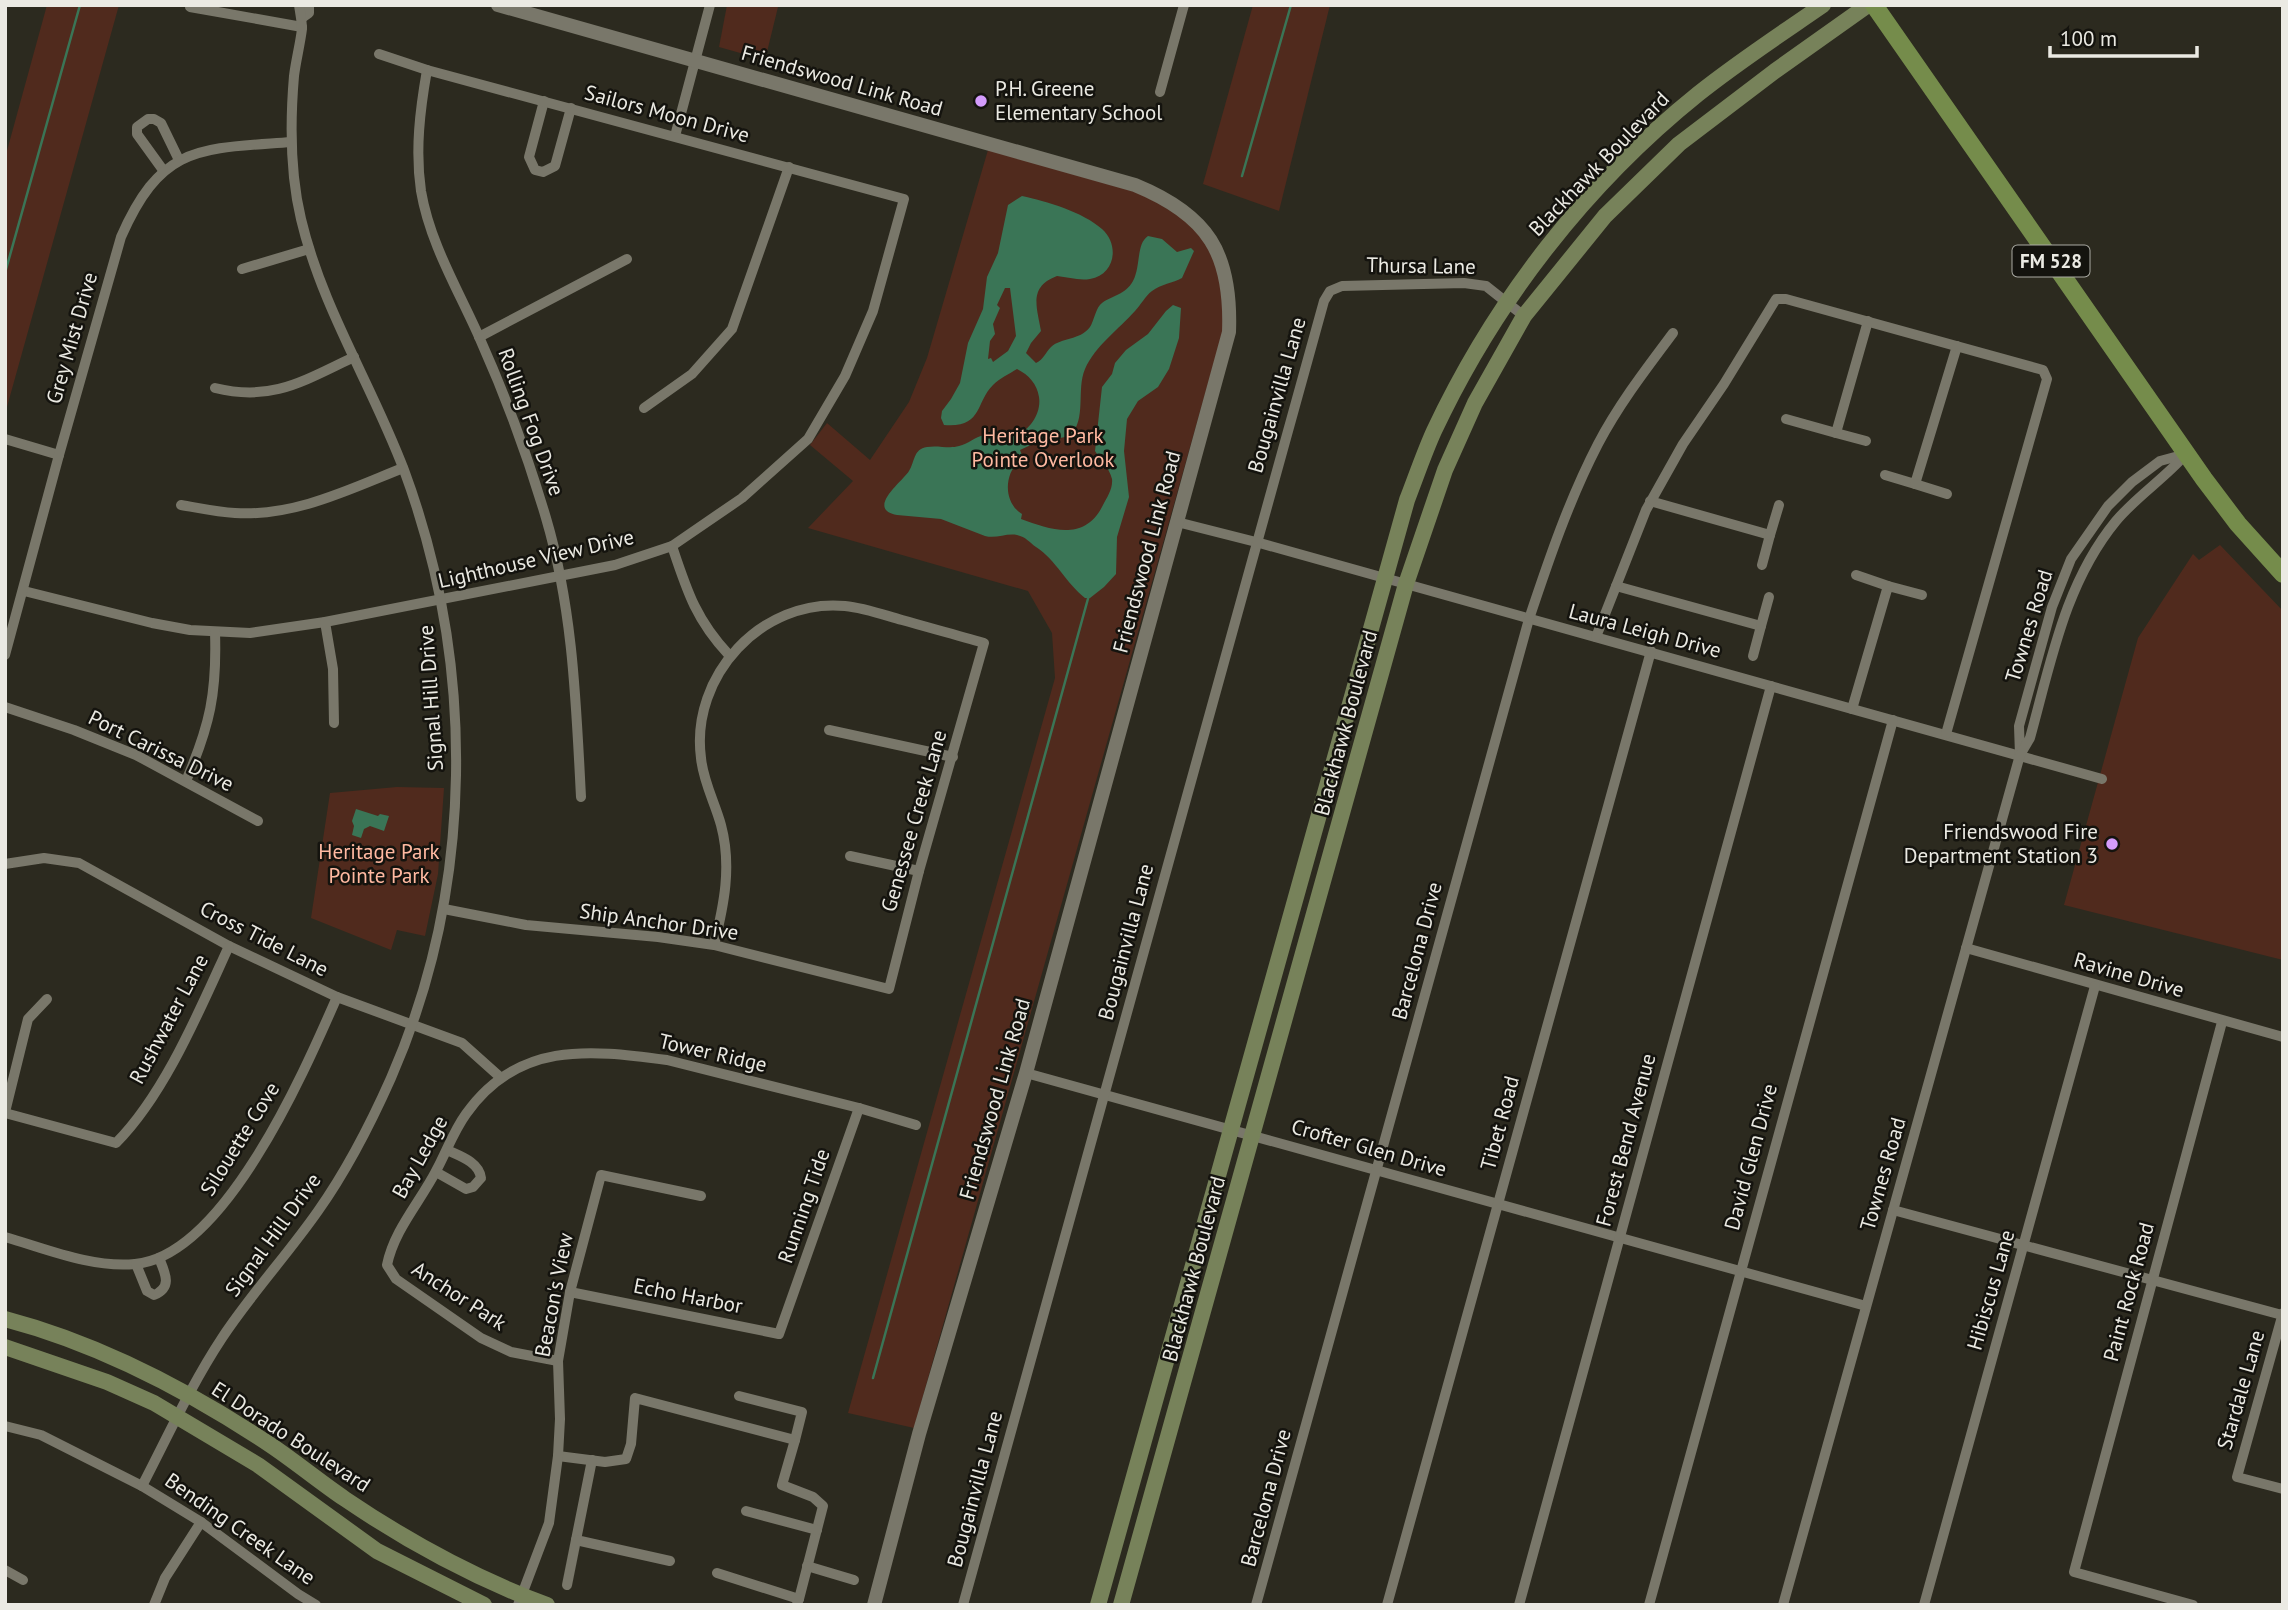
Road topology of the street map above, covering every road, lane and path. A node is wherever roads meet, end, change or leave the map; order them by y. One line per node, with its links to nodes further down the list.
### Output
1 (299, 5): 10 (street, Signal Hill Drive)
2 (309, 5): 10 (street, Signal Hill Drive)
3 (498, 5): 13 (street, Friendswood Link Road)
4 (710, 5): 13 (street)
5 (1184, 5): 16 (street)
6 (1824, 5): 11 (main road, Blackhawk Boulevard)
7 (1868, 5): 15 (main road, Blackhawk Boulevard)
8 (1874, 5): 44 (main road, FM 528)
9 (190, 7): 10 (street)
10 (302, 22): 20 (street, Signal Hill Drive)
11 (1760, 48): 15 (main road); 23 (main road, Blackhawk Boulevard)
12 (379, 54): 14 (street, Sailors Moon Drive)
13 (695, 61): 19 (street); 53 (street, Friendswood Link Road)
14 (427, 70): 17 (street, Sailors Moon Drive); 35 (street, Rolling Fog Drive)
15 (1775, 71): 25 (main road, Blackhawk Boulevard)
16 (1160, 92)
17 (544, 101): 18 (street, Sailors Moon Drive); 18 (street)
18 (571, 108): 19 (street, Sailors Moon Drive)
19 (676, 136): 22 (street, Sailors Moon Drive)
20 (291, 142): 21 (street, Grey Mist Drive); 27 (street, Signal Hill Drive)
21 (179, 160): 24 (street, Grey Mist Drive); 24 (street)
22 (789, 167): 26 (street, Sailors Moon Drive); 39 (street)
23 (1617, 169): 25 (main road); 31 (main road, Blackhawk Boulevard)
24 (163, 170): 45 (street, Grey Mist Drive)
25 (1634, 186): 32 (main road, Blackhawk Boulevard)
26 (893, 240): 56 (street, Lighthouse View Drive)
27 (309, 249): 29 (street); 37 (street, Signal Hill Drive)
28 (627, 259): 35 (street)
29 (242, 269)
30 (1330, 291): 31 (street, Thursa Lane); 55 (street, Bougainvilla Lane)
31 (1508, 302): 32 (street, Thursa Lane); 61 (main road, Blackhawk Boulevard)
32 (1524, 316): 62 (main road, Blackhawk Boulevard)
33 (1868, 321): 36 (street); 41 (street); 50 (street)
34 (1672, 332): 69 (street, Barcelona Drive)
35 (479, 337): 59 (street, Rolling Fog Drive)
36 (1957, 346): 48 (street); 84 (street)
37 (354, 357): 38 (street); 46 (street, Signal Hill Drive)
38 (215, 388)
39 (644, 408)
40 (1786, 419): 41 (street)
41 (1836, 433): 43 (street)
42 (5, 439): 45 (street)
43 (1866, 441)
44 (2186, 454): 58 (main road, FM 528); 85 (street, Townes Road); 85 (street, Townes Road)
45 (59, 455): 65 (street, Grey Mist Drive)
46 (403, 468): 51 (street); 68 (street, Signal Hill Drive)
47 (1885, 475): 48 (street)
48 (1915, 484): 49 (street)
49 (1947, 494)
50 (1650, 501): 54 (street); 63 (street)
51 (181, 505)
52 (1779, 505): 54 (street)
53 (1177, 522): 55 (street, Laura Leigh Drive); 109 (street, Friendswood Link Road)
54 (1770, 535): 57 (street)
55 (1255, 541): 61 (street, Laura Leigh Drive); 111 (street, Bougainvilla Lane)
56 (672, 546): 59 (street, Lighthouse View Drive); 76 (street)
57 (1762, 565)
58 (2283, 574)
59 (561, 575): 68 (street, Lighthouse View Drive); 89 (street, Rolling Fog Drive)
60 (1856, 575): 64 (street)
61 (1385, 579): 62 (street, Laura Leigh Drive); 91 (main road, Blackhawk Boulevard)
62 (1406, 584): 69 (street, Laura Leigh Drive); 92 (main road, Blackhawk Boulevard)
63 (1616, 586): 71 (street); 73 (street)
64 (1888, 586): 66 (street); 80 (street)
65 (24, 590): 72 (street, Lighthouse View Drive); 75 (street, Grey Mist Drive)
66 (1922, 595)
67 (1769, 597): 71 (street)
68 (441, 600): 70 (street, Lighthouse View Drive); 96 (street, Signal Hill Drive)
69 (1529, 619): 73 (street, Laura Leigh Drive); 119 (street, Barcelona Drive)
70 (325, 622): 72 (street, Lighthouse View Drive); 82 (street)
71 (1761, 626): 77 (street)
72 (215, 632): 88 (street)
73 (1596, 637): 74 (street, Laura Leigh Drive)
74 (1651, 651): 78 (street, Laura Leigh Drive); 121 (street, Tibet Road)
75 (5, 655)
76 (729, 655): 86 (street, Genessee Creek Lane); 97 (street)
77 (1753, 656)
78 (1771, 686): 80 (street, Laura Leigh Drive); 124 (street, Forest Bend Avenue)
79 (5, 707): 88 (street, Port Carissa Drive)
80 (1852, 709): 81 (street, Laura Leigh Drive)
81 (1893, 720): 84 (street, Laura Leigh Drive); 129 (street, David Glen Drive)
82 (334, 723)
83 (829, 730): 86 (street)
84 (1946, 734): 85 (street, Laura Leigh Drive)
85 (2020, 755): 87 (street, Laura Leigh Drive); 99 (street, Townes Road)
86 (953, 757): 95 (street, Genessee Creek Lane)
87 (2102, 779)
88 (186, 781): 90 (street, Port Carissa Drive)
89 (581, 797)
90 (258, 821)
91 (1313, 832): 92 (main road); 100 (main road, Blackhawk Boulevard)
92 (1336, 838): 101 (main road, Blackhawk Boulevard)
93 (850, 856): 95 (street)
94 (5, 864): 98 (street, Cross Tide Lane)
95 (919, 871): 102 (street, Genessee Creek Lane)
96 (444, 909): 97 (street, Ship Anchor Drive); 107 (street, Signal Hill Drive)
97 (714, 945): 102 (street, Ship Anchor Drive)
98 (229, 946): 104 (street, Cross Tide Lane); 113 (street, Rushwater Lane)
99 (1966, 948): 103 (street, Ravine Drive); 122 (street, Townes Road)
100 (1278, 960): 101 (main road); 115 (main road, Blackhawk Boulevard)
101 (1301, 967): 116 (main road, Blackhawk Boulevard)
102 (867, 982)
103 (2095, 986): 106 (street, Ravine Drive); 125 (street, Hibiscus Lane)
104 (337, 997): 107 (street, Cross Tide Lane); 126 (street, Silouette Cove)
105 (47, 999): 113 (street)
106 (2222, 1021): 108 (street, Ravine Drive); 132 (street, Paint Rock Road)
107 (413, 1024): 110 (street, Cross Tide Lane); 140 (street, Signal Hill Drive)
108 (2283, 1037)
109 (1026, 1073): 111 (street, Crofter Glen Drive); 173 (street, Friendswood Link Road)
110 (500, 1077): 112 (street, Tower Ridge); 117 (street, Bay Ledge)
111 (1103, 1095): 115 (street, Crofter Glen Drive); 174 (street, Bougainvilla Lane)
112 (859, 1108): 114 (street, Tower Ridge); 136 (street, Running Tide)
113 (5, 1112)
114 (916, 1125)
115 (1230, 1129): 116 (street, Crofter Glen Drive); 130 (main road, Blackhawk Boulevard)
116 (1252, 1135): 119 (street, Crofter Glen Drive); 131 (main road, Blackhawk Boulevard)
117 (447, 1150): 118 (street, Bay Ledge); 118 (street)
118 (436, 1172): 128 (street, Bay Ledge)
119 (1376, 1172): 121 (street, Crofter Glen Drive); 177 (street, Barcelona Drive)
120 (701, 1196): 133 (street, Beacon's View)
121 (1498, 1205): 124 (street, Crofter Glen Drive); 178 (street, Tibet Road)
122 (1893, 1210): 125 (street); 134 (street, Townes Road)
123 (5, 1237): 127 (street, Silouette Cove)
124 (1619, 1238): 129 (street, Crofter Glen Drive); 179 (street, Forest Bend Avenue)
125 (2024, 1245): 132 (street); 182 (street, Hibiscus Lane)
126 (159, 1258): 127 (street, Silouette Cove); 127 (street)
127 (136, 1264)
128 (387, 1265): 139 (street, Anchor Park)
129 (1740, 1270): 134 (street, Crofter Glen Drive); 180 (street, David Glen Drive)
130 (1191, 1273): 131 (main road); 142 (main road, Blackhawk Boulevard)
131 (1214, 1279): 143 (main road, Blackhawk Boulevard)
132 (2152, 1281): 135 (street); 183 (street, Paint Rock Road)
133 (570, 1292): 136 (street, Echo Harbor); 139 (street, Beacon's View)
134 (1866, 1306): 181 (street, Townes Road)
135 (2282, 1314): 150 (street, Stardale Lane)
136 (785, 1316)
137 (5, 1319): 140 (main road, El Dorado Boulevard)
138 (5, 1347): 144 (main road, El Dorado Boulevard)
139 (558, 1361): 147 (street, Beacon's View)
140 (188, 1396): 144 (street, Signal Hill Drive); 151 (main road, El Dorado Boulevard)
141 (739, 1396): 146 (street)
142 (1156, 1400): 143 (main road); 155 (main road, Blackhawk Boulevard)
143 (1177, 1408): 157 (main road, Blackhawk Boulevard)
144 (178, 1416): 149 (street, Bending Creek Lane); 153 (main road, El Dorado Boulevard)
145 (5, 1426): 149 (street, Bending Creek Lane)
146 (795, 1440): 148 (street); 156 (street)
147 (558, 1456): 148 (street); 167 (street, Beacon's View)
148 (592, 1460): 158 (street)
149 (142, 1486): 154 (street, Bending Creek Lane)
150 (2283, 1489)
151 (346, 1499): 153 (main road); 167 (main road, El Dorado Boulevard)
152 (746, 1511): 156 (street)
153 (331, 1518): 171 (main road, El Dorado Boulevard)
154 (201, 1522): 166 (street, Bending Creek Lane); 169 (street)
155 (1121, 1526): 157 (main road); 175 (main road, Blackhawk Boulevard)
156 (817, 1530): 160 (street)
157 (1142, 1534): 176 (main road, Blackhawk Boulevard)
158 (576, 1540): 159 (street); 165 (street)
159 (670, 1561)
160 (807, 1566): 164 (street); 168 (street)
161 (5, 1570): 163 (street)
162 (717, 1573): 168 (street)
163 (23, 1580)
164 (854, 1580)
165 (567, 1585)
166 (296, 1600): 170 (street, Bending Creek Lane)
167 (520, 1600): 172 (main road, El Dorado Boulevard)
168 (798, 1602)
169 (154, 1605)
170 (316, 1605)
171 (484, 1605)
172 (547, 1605)
173 (874, 1605)
174 (963, 1605)
175 (1098, 1605)
176 (1121, 1605)
177 (1256, 1605)
178 (1387, 1605)
179 (1519, 1605)
180 (1649, 1605)
181 (1783, 1605)
182 (1924, 1605)
183 (2193, 1605)

